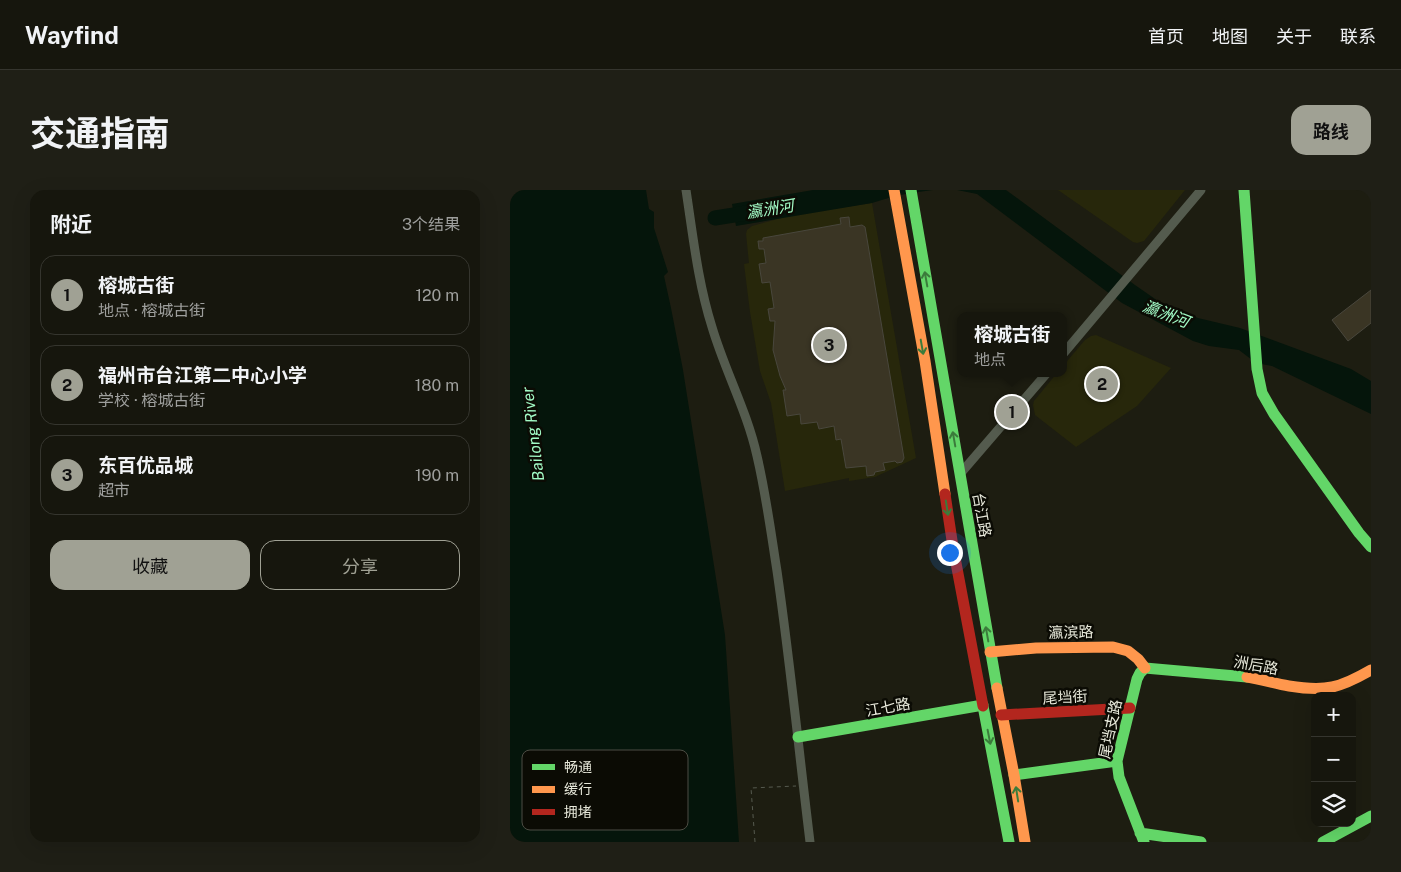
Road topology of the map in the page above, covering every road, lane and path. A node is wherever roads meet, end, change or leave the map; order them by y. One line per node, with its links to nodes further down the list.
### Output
1 (686, 190): 16 (street)
2 (1201, 190): 6 (street)
3 (1244, 190): 9 (street)
4 (911, 192): 8 (street, 台江路, one-way to 4)
5 (895, 193): 13 (street, one-way to 13)
6 (1067, 349)
7 (1044, 377): 8 (street)
8 (960, 474): 10 (street, 台江路, one-way to 8)
9 (1371, 547)
10 (990, 652): 11 (street, 瀛滨路); 15 (street, 台江路)
11 (1144, 668): 12 (street, 洲后路); 14 (street, 尾垱支路)
12 (1371, 670)
13 (983, 705): 16 (street, 江七路); 22 (street, one-way to 22)
14 (1130, 708): 15 (street, 尾垱街); 17 (street, 尾垱支路)
15 (1002, 715): 18 (street, 台江路)
16 (798, 737): 19 (street)
17 (1117, 761): 18 (street); 21 (street, 尾垱支路)
18 (1014, 775): 25 (street, 台江路, one-way to 18)
19 (803, 786): 23 (path); 24 (street)
20 (1371, 816): 27 (street)
21 (1142, 837): 26 (street)
22 (1009, 841)
23 (755, 842)
24 (810, 842)
25 (1025, 842)
26 (1201, 842)
27 (1323, 842)

